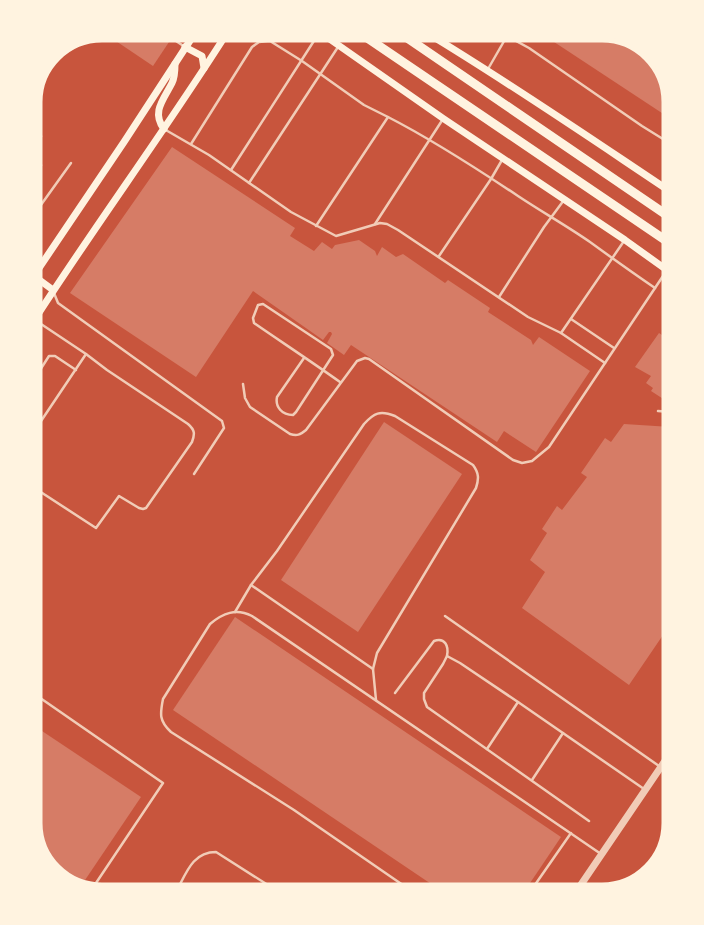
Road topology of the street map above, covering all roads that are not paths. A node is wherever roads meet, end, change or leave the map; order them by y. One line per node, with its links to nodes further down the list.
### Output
1 (174, 40): 13 (lane)
2 (190, 40): 13 (main road)
3 (223, 40): 16 (main road)
4 (316, 40): 14 (lane)
5 (331, 40): 12 (main road)
6 (370, 40): 37 (highway)
7 (410, 40): 33 (highway)
8 (439, 40): 17 (main road)
9 (505, 40): 17 (lane)
10 (516, 40): 11 (lane)
11 (519, 42): 23 (lane)
12 (339, 45): 18 (lane); 20 (main road)
13 (185, 47): 15 (main road); 16 (main road)
14 (302, 61): 18 (lane); 24 (lane); 27 (lane)
15 (176, 62): 21 (main road); 41 (main road)
16 (204, 68): 21 (main road)
17 (488, 69): 30 (main road)
18 (320, 74): 19 (lane); 29 (lane)
19 (388, 117): 22 (lane); 36 (lane)
20 (444, 119): 22 (lane); 25 (main road)
21 (164, 129): 24 (lane); 46 (main road)
22 (430, 140): 28 (lane); 35 (lane)
23 (664, 140)
24 (191, 145): 27 (lane)
25 (503, 158): 28 (lane); 31 (main road)
26 (71, 163): 32 (lane)
27 (231, 170): 29 (lane)
28 (491, 179): 34 (lane); 39 (lane)
29 (249, 183): 36 (lane)
30 (664, 187)
31 (564, 199): 34 (lane); 38 (main road)
32 (40, 206)
33 (664, 213)
34 (550, 218): 40 (lane); 47 (lane)
35 (375, 224): 36 (lane); 39 (lane)
36 (316, 226)
37 (664, 239)
38 (625, 240): 40 (lane); 42 (main road)
39 (439, 256): 47 (lane)
40 (612, 259): 45 (lane); 49 (lane)
41 (40, 266)
42 (664, 267)
43 (664, 277): 45 (lane)
44 (40, 281): 46 (main road)
45 (655, 288): 52 (lane)
46 (53, 290): 48 (main road); 64 (lane)
47 (499, 297): 51 (lane)
48 (40, 311)
49 (571, 318): 51 (lane); 52 (lane)
50 (40, 325): 53 (lane)
51 (561, 333): 55 (lane)
52 (614, 348): 55 (lane)
53 (86, 354): 56 (lane); 65 (lane)
54 (304, 358): 57 (lane); 57 (lane); 57 (lane)
55 (605, 363): 59 (lane)
56 (76, 370): 58 (lane); 63 (lane)
57 (323, 370): 59 (lane)
58 (40, 371)
59 (340, 382): 60 (lane)
60 (243, 384)
61 (658, 411): 62 (lane)
62 (664, 411)
63 (40, 423)
64 (194, 474)
65 (40, 492)
66 (251, 585): 67 (lane); 70 (lane); 70 (lane)
67 (235, 612): 73 (lane); 87 (lane)
68 (445, 616): 78 (lane)
69 (448, 656): 71 (lane); 74 (lane); 76 (lane)
70 (373, 670): 73 (lane)
71 (395, 693)
72 (40, 698): 84 (lane)
73 (376, 700): 82 (lane)
74 (518, 702): 75 (lane); 76 (lane)
75 (563, 733): 79 (lane); 80 (lane)
76 (486, 749): 79 (lane)
77 (664, 762): 78 (street)
78 (661, 767): 80 (street)
79 (532, 780): 81 (lane)
80 (646, 790): 83 (street)
81 (589, 821)
82 (571, 833): 83 (lane); 88 (lane)
83 (602, 854): 89 (street)
84 (95, 884)
85 (180, 885): 86 (lane)
86 (267, 885)
87 (403, 885)
88 (535, 885)
89 (581, 885)

